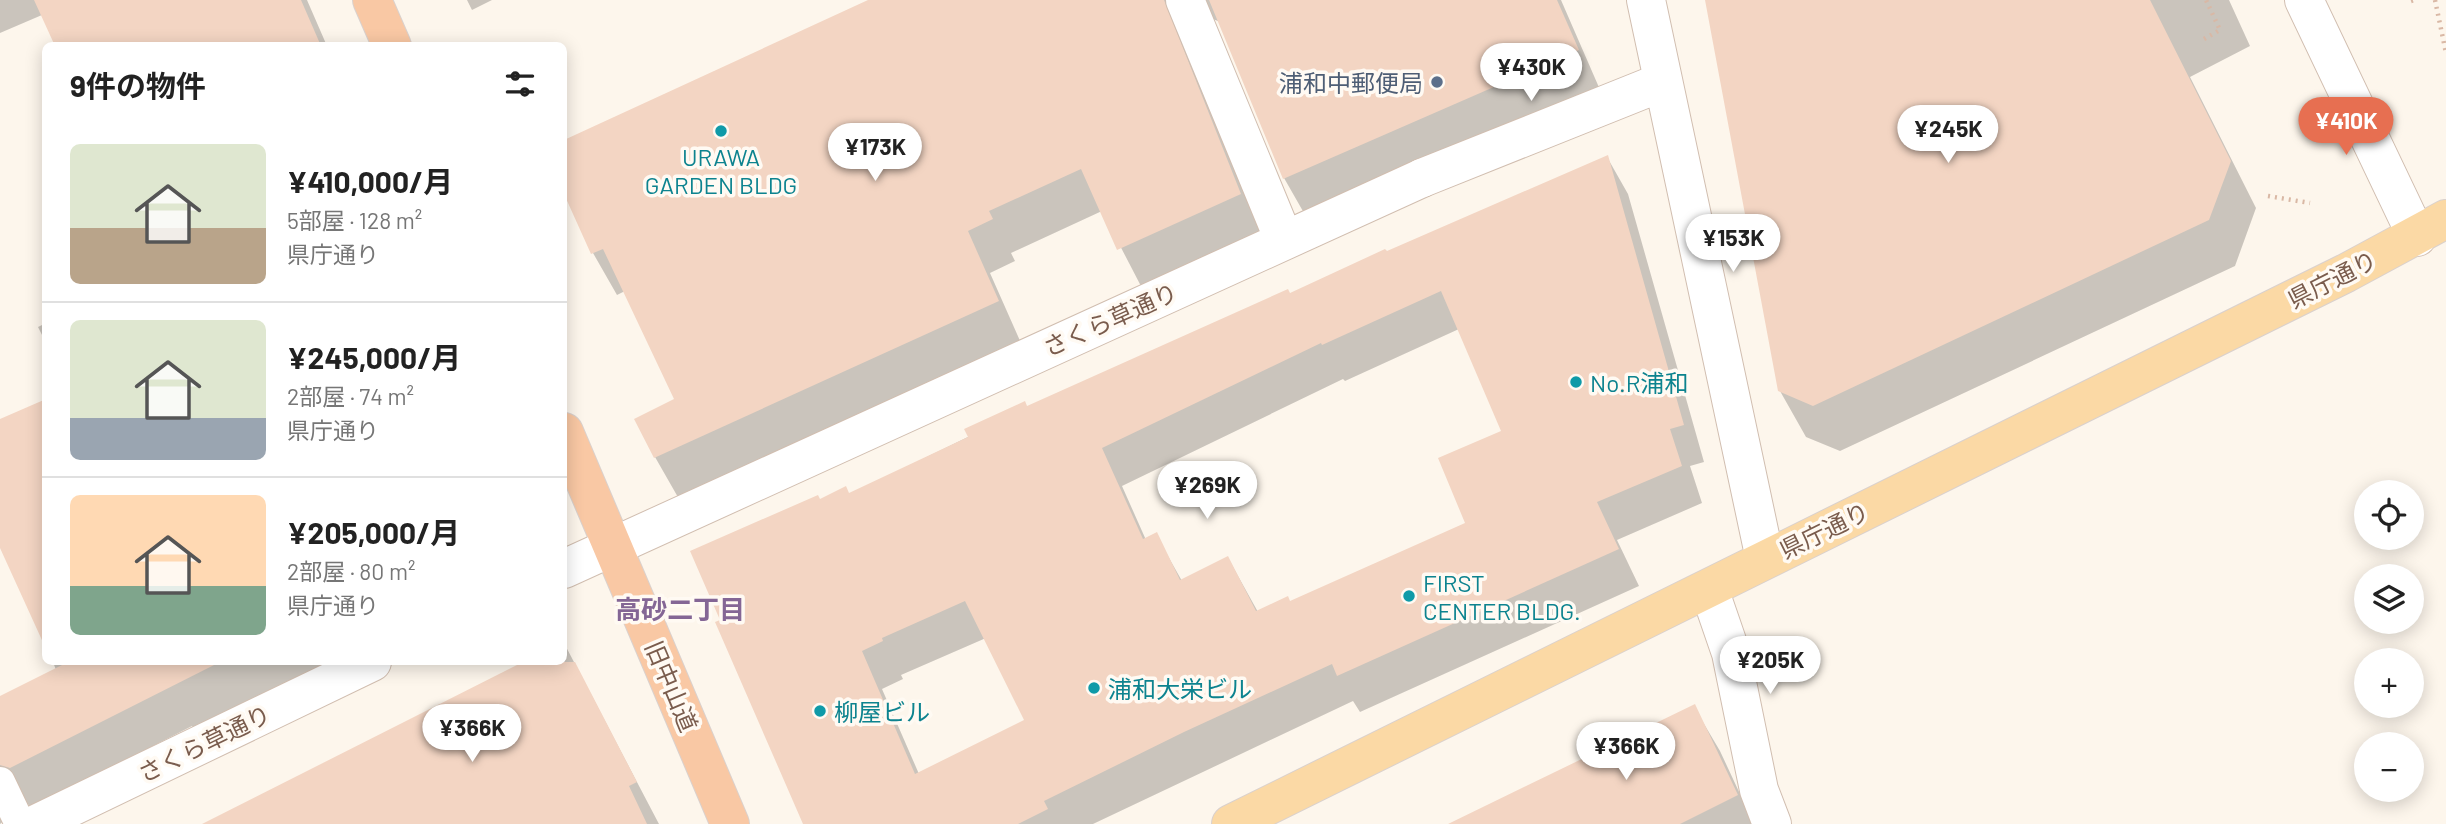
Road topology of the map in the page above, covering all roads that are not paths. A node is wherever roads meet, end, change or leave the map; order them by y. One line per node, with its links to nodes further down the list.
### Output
1 (372, 0): 5 (highway)
2 (1185, 0): 8 (street)
3 (1646, 0): 6 (street)
4 (2304, 0): 7 (street)
5 (390, 42)
6 (1662, 82): 8 (street, さくら草通り); 11 (street)
7 (2431, 228): 11 (main road, 県庁通り)
8 (1284, 240): 10 (street, さくら草通り)
9 (567, 439): 10 (highway, 旧中山道)
10 (613, 544): 12 (street, さくら草通り); 18 (highway, 旧中山道)
11 (1765, 559): 13 (main road, 県庁通り)
12 (567, 567)
13 (1709, 589): 19 (main road, 県庁通り); 20 (street)
14 (366, 665): 17 (street, さくら草通り)
15 (0, 782): 16 (lane)
16 (20, 824)
17 (36, 824)
18 (730, 824)
19 (1231, 824)
20 (1772, 824)

